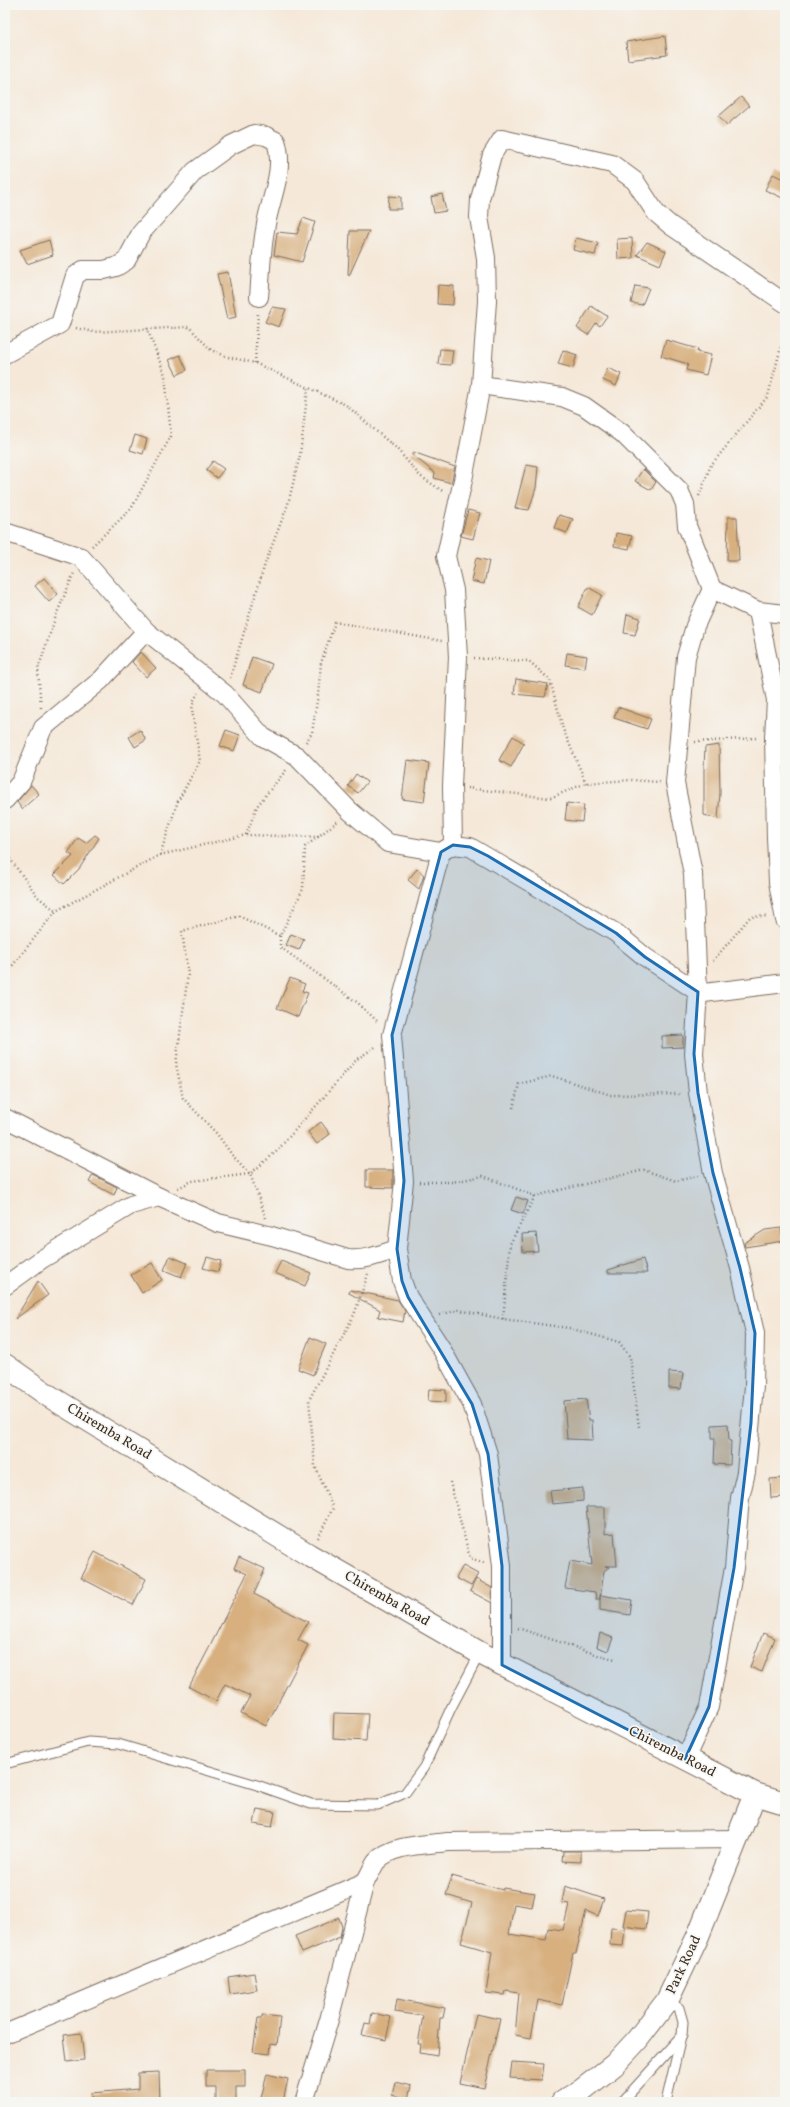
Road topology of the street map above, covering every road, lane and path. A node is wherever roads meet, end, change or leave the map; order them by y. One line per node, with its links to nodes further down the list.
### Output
1 (259, 298): 3 (street); 7 (path)
2 (785, 303): 8 (street)
3 (60, 324): 4 (path); 6 (street)
4 (147, 328): 7 (path); 13 (path)
5 (785, 332): 10 (path)
6 (5, 354)
7 (255, 363): 9 (path)
8 (481, 385): 11 (street); 14 (street)
9 (308, 388): 11 (path); 20 (path)
10 (698, 499)
11 (458, 501): 18 (street)
12 (5, 532): 13 (street)
13 (81, 557): 17 (street); 21 (path)
14 (712, 589): 15 (street); 23 (street)
15 (758, 611): 16 (street); 22 (street)
16 (785, 614)
17 (146, 631): 19 (street); 21 (street)
18 (457, 650): 24 (path); 25 (path); 27 (street)
19 (207, 680): 20 (street); 34 (path)
20 (225, 694): 24 (street)
21 (43, 728): 28 (street)
22 (774, 737): 23 (path); 36 (street)
23 (679, 743): 26 (street)
24 (297, 756): 29 (street); 30 (path)
25 (586, 783): 26 (path); 27 (path)
26 (675, 783): 40 (street)
27 (452, 786): 32 (street)
28 (5, 800)
29 (350, 811): 31 (path); 32 (street)
30 (246, 834): 31 (path); 34 (path)
31 (319, 837): 37 (path)
32 (447, 848): 40 (street); 41 (street)
33 (5, 852): 35 (path)
34 (160, 855): 35 (path)
35 (56, 911): 38 (path)
36 (784, 917): 40 (path)
37 (280, 936): 41 (path); 46 (path)
38 (5, 975)
39 (785, 983): 40 (street)
40 (698, 986): 42 (street)
41 (392, 1035): 46 (path); 47 (street)
42 (698, 1093): 43 (path); 45 (street)
43 (513, 1108)
44 (5, 1118): 49 (street)
45 (713, 1173): 48 (path); 65 (street)
46 (250, 1174): 49 (path); 50 (path)
47 (404, 1181): 48 (path); 51 (street)
48 (535, 1196): 55 (path)
49 (159, 1197): 50 (street); 53 (street)
50 (272, 1236): 52 (street)
51 (397, 1249): 52 (street); 54 (street)
52 (374, 1257): 59 (path)
53 (5, 1286)
54 (424, 1319): 55 (path); 60 (street)
55 (503, 1319): 57 (path)
56 (5, 1365): 59 (main road, Chiremba Road)
57 (639, 1427)
58 (450, 1482): 60 (path)
59 (309, 1555): 62 (main road, Chiremba Road)
60 (502, 1566): 61 (street)
61 (503, 1622): 63 (path); 64 (street)
62 (480, 1653): 64 (main road, Chiremba Road); 66 (lane)
63 (615, 1659)
64 (502, 1665): 65 (main road, Chiremba Road)
65 (685, 1759): 67 (main road, Chiremba Road)
66 (5, 1764)
67 (755, 1794): 68 (main road, Chiremba Road); 69 (main road, Park Road)
68 (785, 1803)
69 (738, 1839): 70 (street); 71 (main road, Park Road)
70 (365, 1882): 72 (street); 74 (street)
71 (666, 2001): 73 (lane); 75 (main road, Park Road)
72 (5, 2034)
73 (682, 2036): 76 (lane); 77 (lane)
74 (304, 2102)
75 (562, 2102)
76 (622, 2102)
77 (666, 2102)

